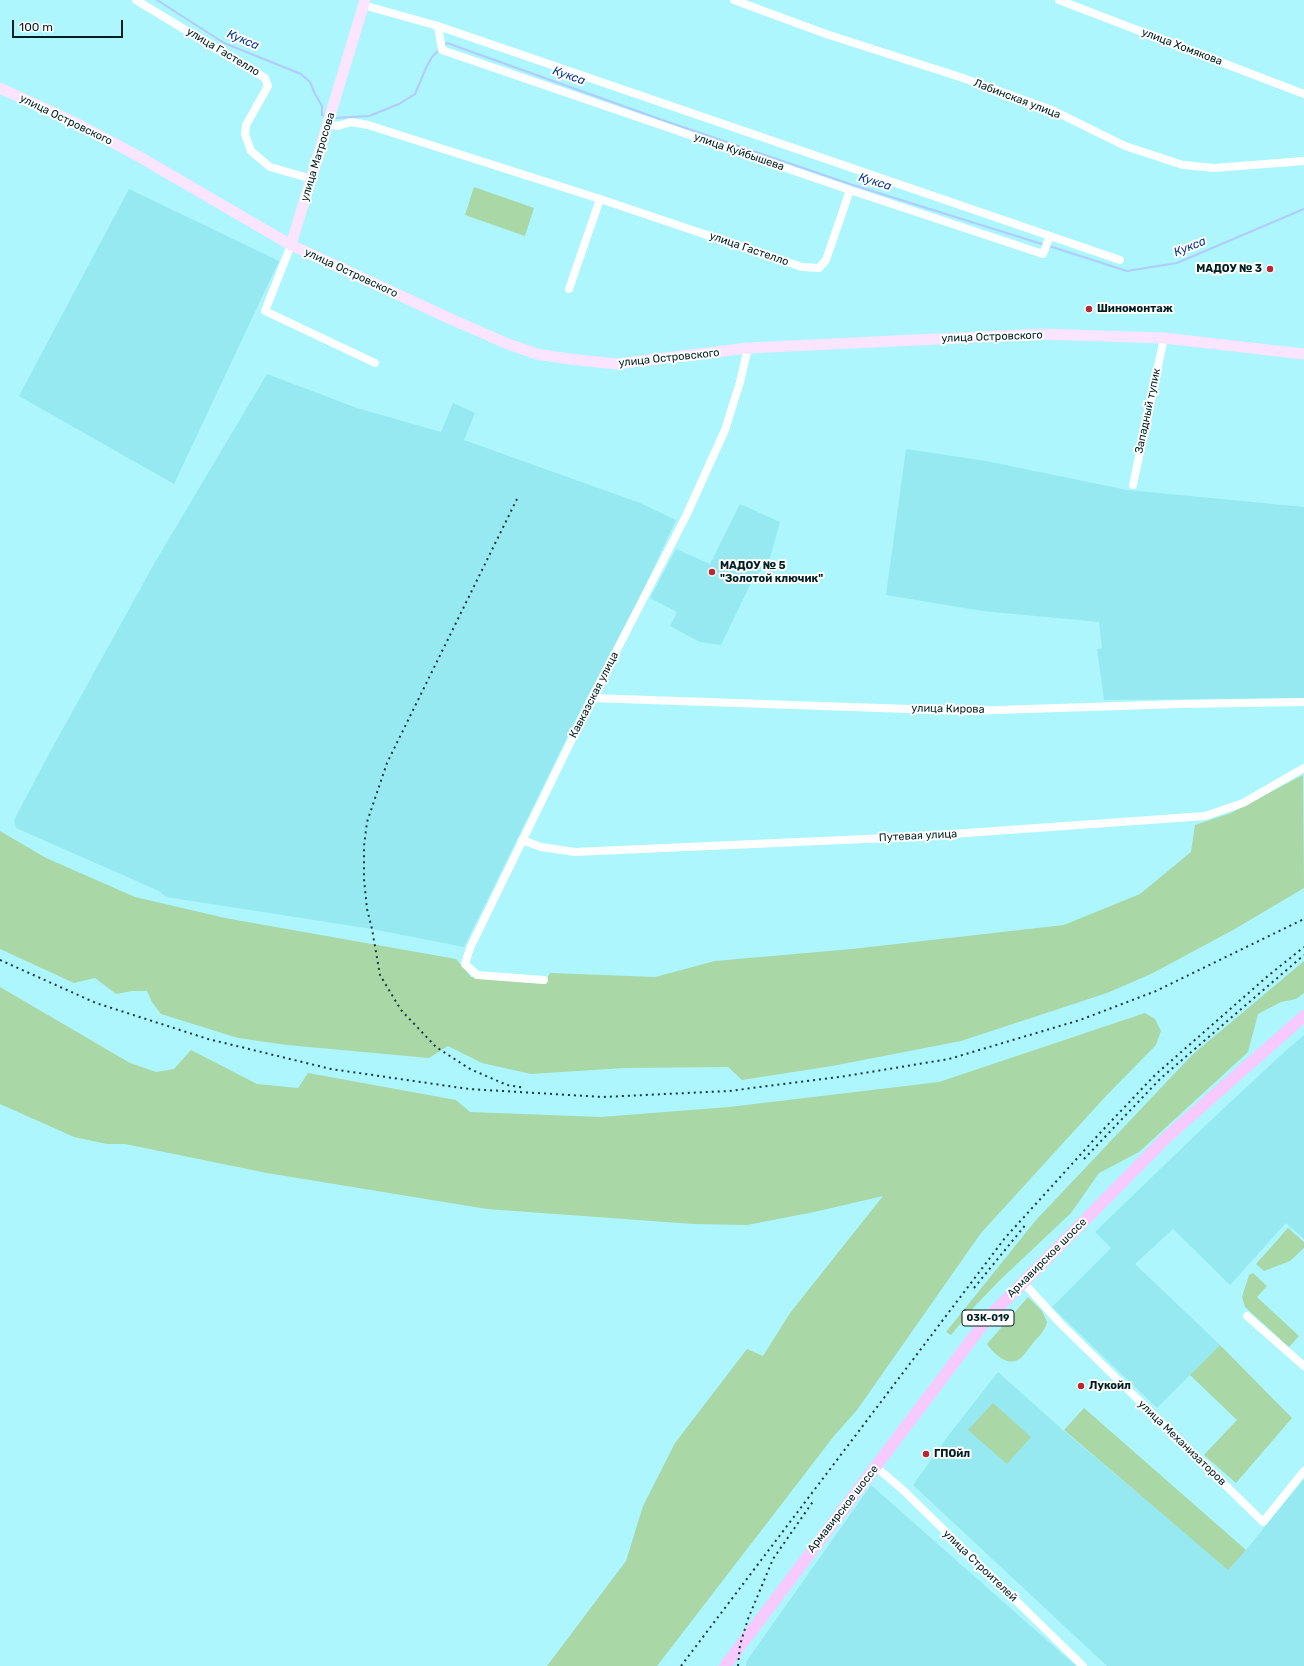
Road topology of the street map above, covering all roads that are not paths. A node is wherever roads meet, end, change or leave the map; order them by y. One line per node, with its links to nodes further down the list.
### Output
1 (136, 0): 10 (street, улица Гастелло)
2 (734, 0): 9 (street, Лабинская улица)
3 (1059, 0): 7 (street, улица Хомякова)
4 (364, 3): 5 (street, улица Куйбышева); 8 (street, улица Матросова)
5 (438, 26): 11 (street, улица Куйбышева); 13 (street, улица Куйбышева)
6 (0, 88): 14 (street, улица Островского)
7 (1304, 94)
8 (329, 119): 10 (street, улица Матросова); 12 (street, улица Гастелло)
9 (1304, 161)
10 (312, 179): 14 (street, улица Матросова)
11 (850, 190): 12 (street, улица Гастелло); 13 (street, улица Куйбышева)
12 (600, 199): 16 (street)
13 (1048, 243): 15 (street, улица Куйбышева)
14 (291, 246): 18 (street, улица Островского); 20 (street, улица Матросова)
15 (1120, 260)
16 (569, 289)
17 (1164, 338): 18 (street, улица Островского); 19 (street, улица Островского); 21 (street, Западный тупик)
18 (748, 348): 22 (street, Кавказская улица)
19 (1304, 354)
20 (375, 363)
21 (1133, 485)
22 (592, 698): 23 (street, улица Кирова); 25 (street, Кавказская улица)
23 (1304, 702)
24 (1304, 768): 25 (street, Путевая улица)
25 (522, 840): 26 (street, Кавказская улица)
26 (544, 980)
27 (1304, 1016): 28 (main road, Армавирское шоссе / 03К-019)
28 (1023, 1282): 31 (main road, Армавирское шоссе / 03К-019); 32 (street, улица Механизаторов)
29 (1247, 1316): 30 (street)
30 (1304, 1366)
31 (876, 1467): 33 (main road, Армавирское шоссе / 03К-019); 34 (street, улица Строителей)
32 (1304, 1472)
33 (725, 1666)
34 (1082, 1666)

